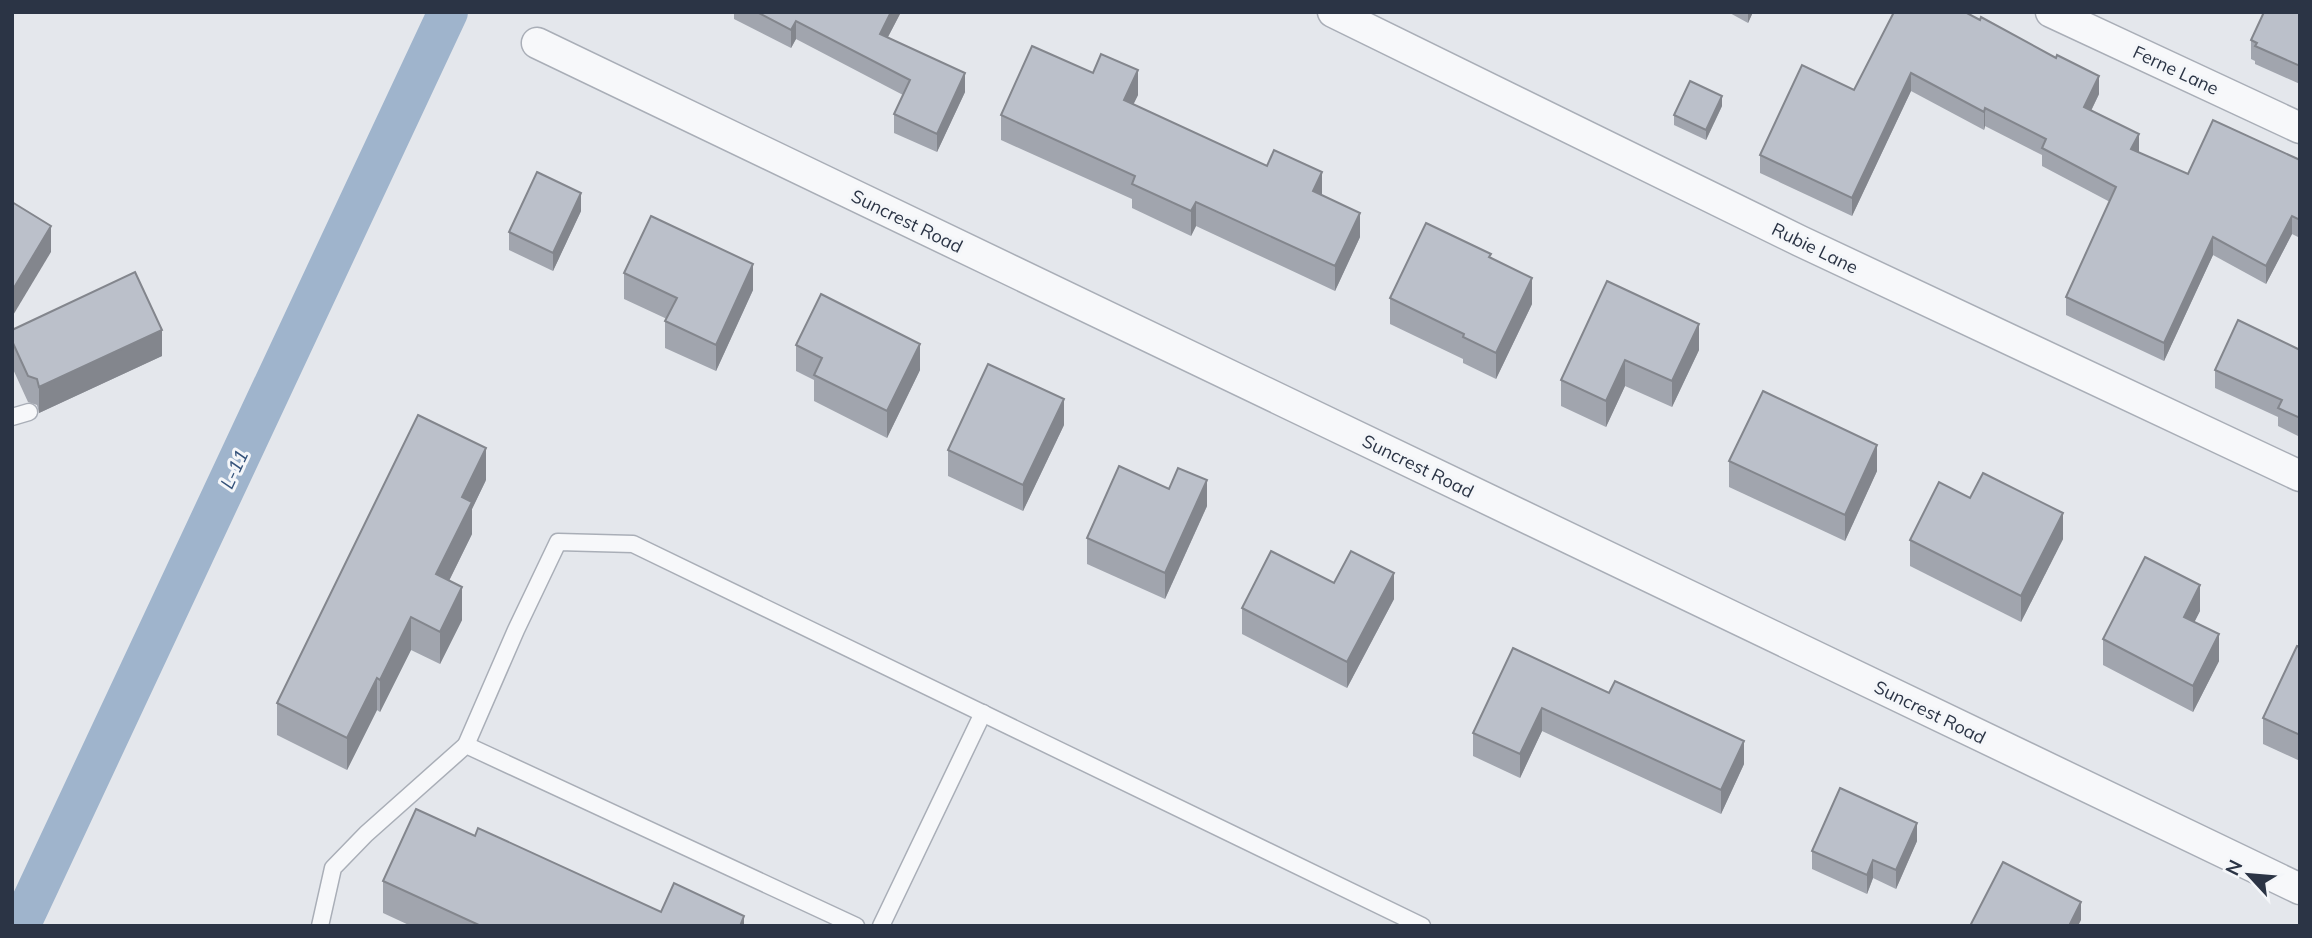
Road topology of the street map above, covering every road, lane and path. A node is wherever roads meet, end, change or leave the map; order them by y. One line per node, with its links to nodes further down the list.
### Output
1 (1334, 12): 7 (street, Rubie Lane)
2 (2051, 12): 4 (street, Ferne Lane)
3 (537, 43): 10 (street, Suncrest Road)
4 (2300, 128)
5 (29, 412): 6 (lane)
6 (12, 416)
7 (2300, 477)
8 (983, 713): 9 (lane); 13 (lane); 14 (lane)
9 (466, 745): 11 (lane); 12 (lane)
10 (2300, 889)
11 (320, 926)
12 (856, 926)
13 (881, 926)
14 (1422, 926)

